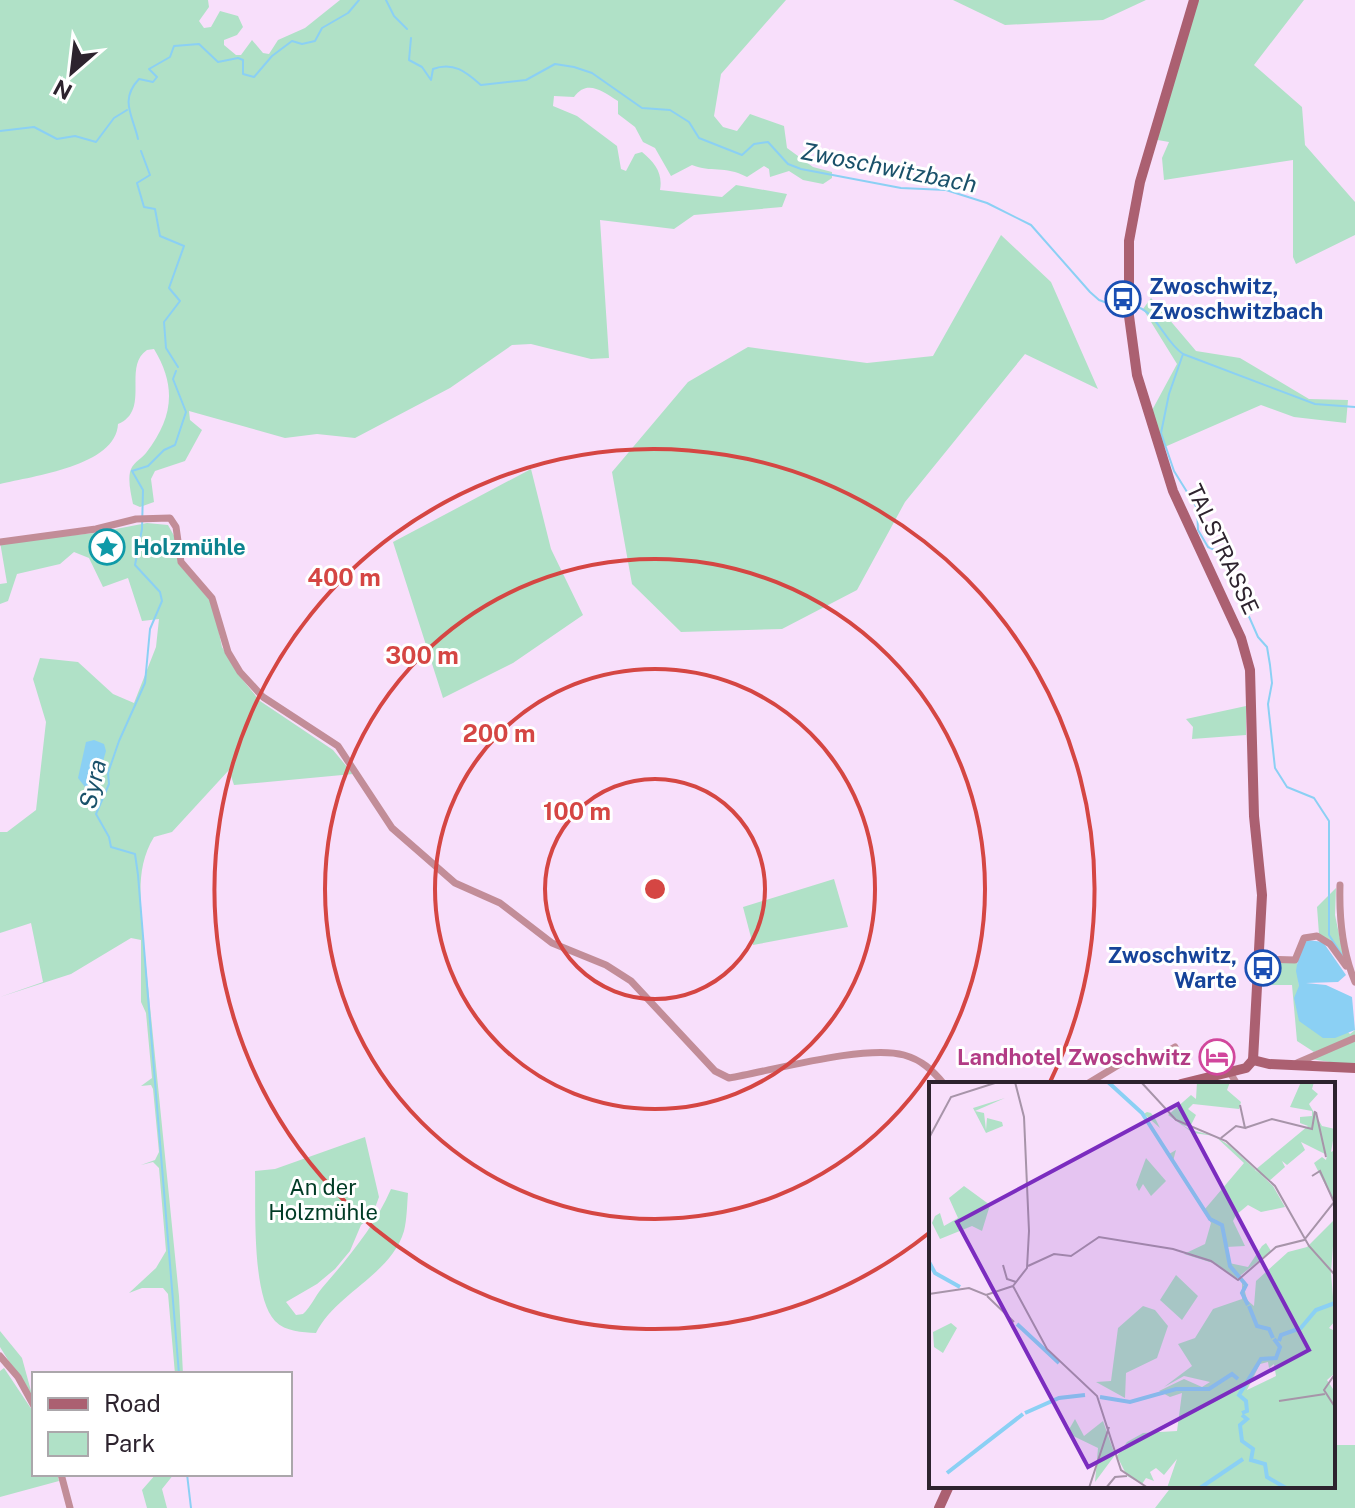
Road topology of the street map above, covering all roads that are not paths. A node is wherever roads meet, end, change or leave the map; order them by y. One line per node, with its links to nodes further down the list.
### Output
1 (1194, 0): 4 (street, TALSTRASSE)
2 (0, 542): 13 (street)
3 (1340, 885): 5 (street)
4 (1259, 959): 5 (street); 9 (street, TALSTRASSE)
5 (1346, 966): 6 (street)
6 (1355, 982)
7 (1355, 1038): 10 (street)
8 (1175, 1047): 14 (street)
9 (1253, 1060): 10 (street); 12 (street)
10 (1297, 1063): 11 (street)
11 (1355, 1068)
12 (1229, 1071): 15 (street); 16 (street)
13 (942, 1082)
14 (1090, 1082)
15 (1188, 1082)
16 (1236, 1082)
17 (0, 1356): 18 (street)
18 (32, 1402)
19 (62, 1476): 21 (street)
20 (948, 1488): 22 (street)
21 (70, 1508)
22 (939, 1508)

